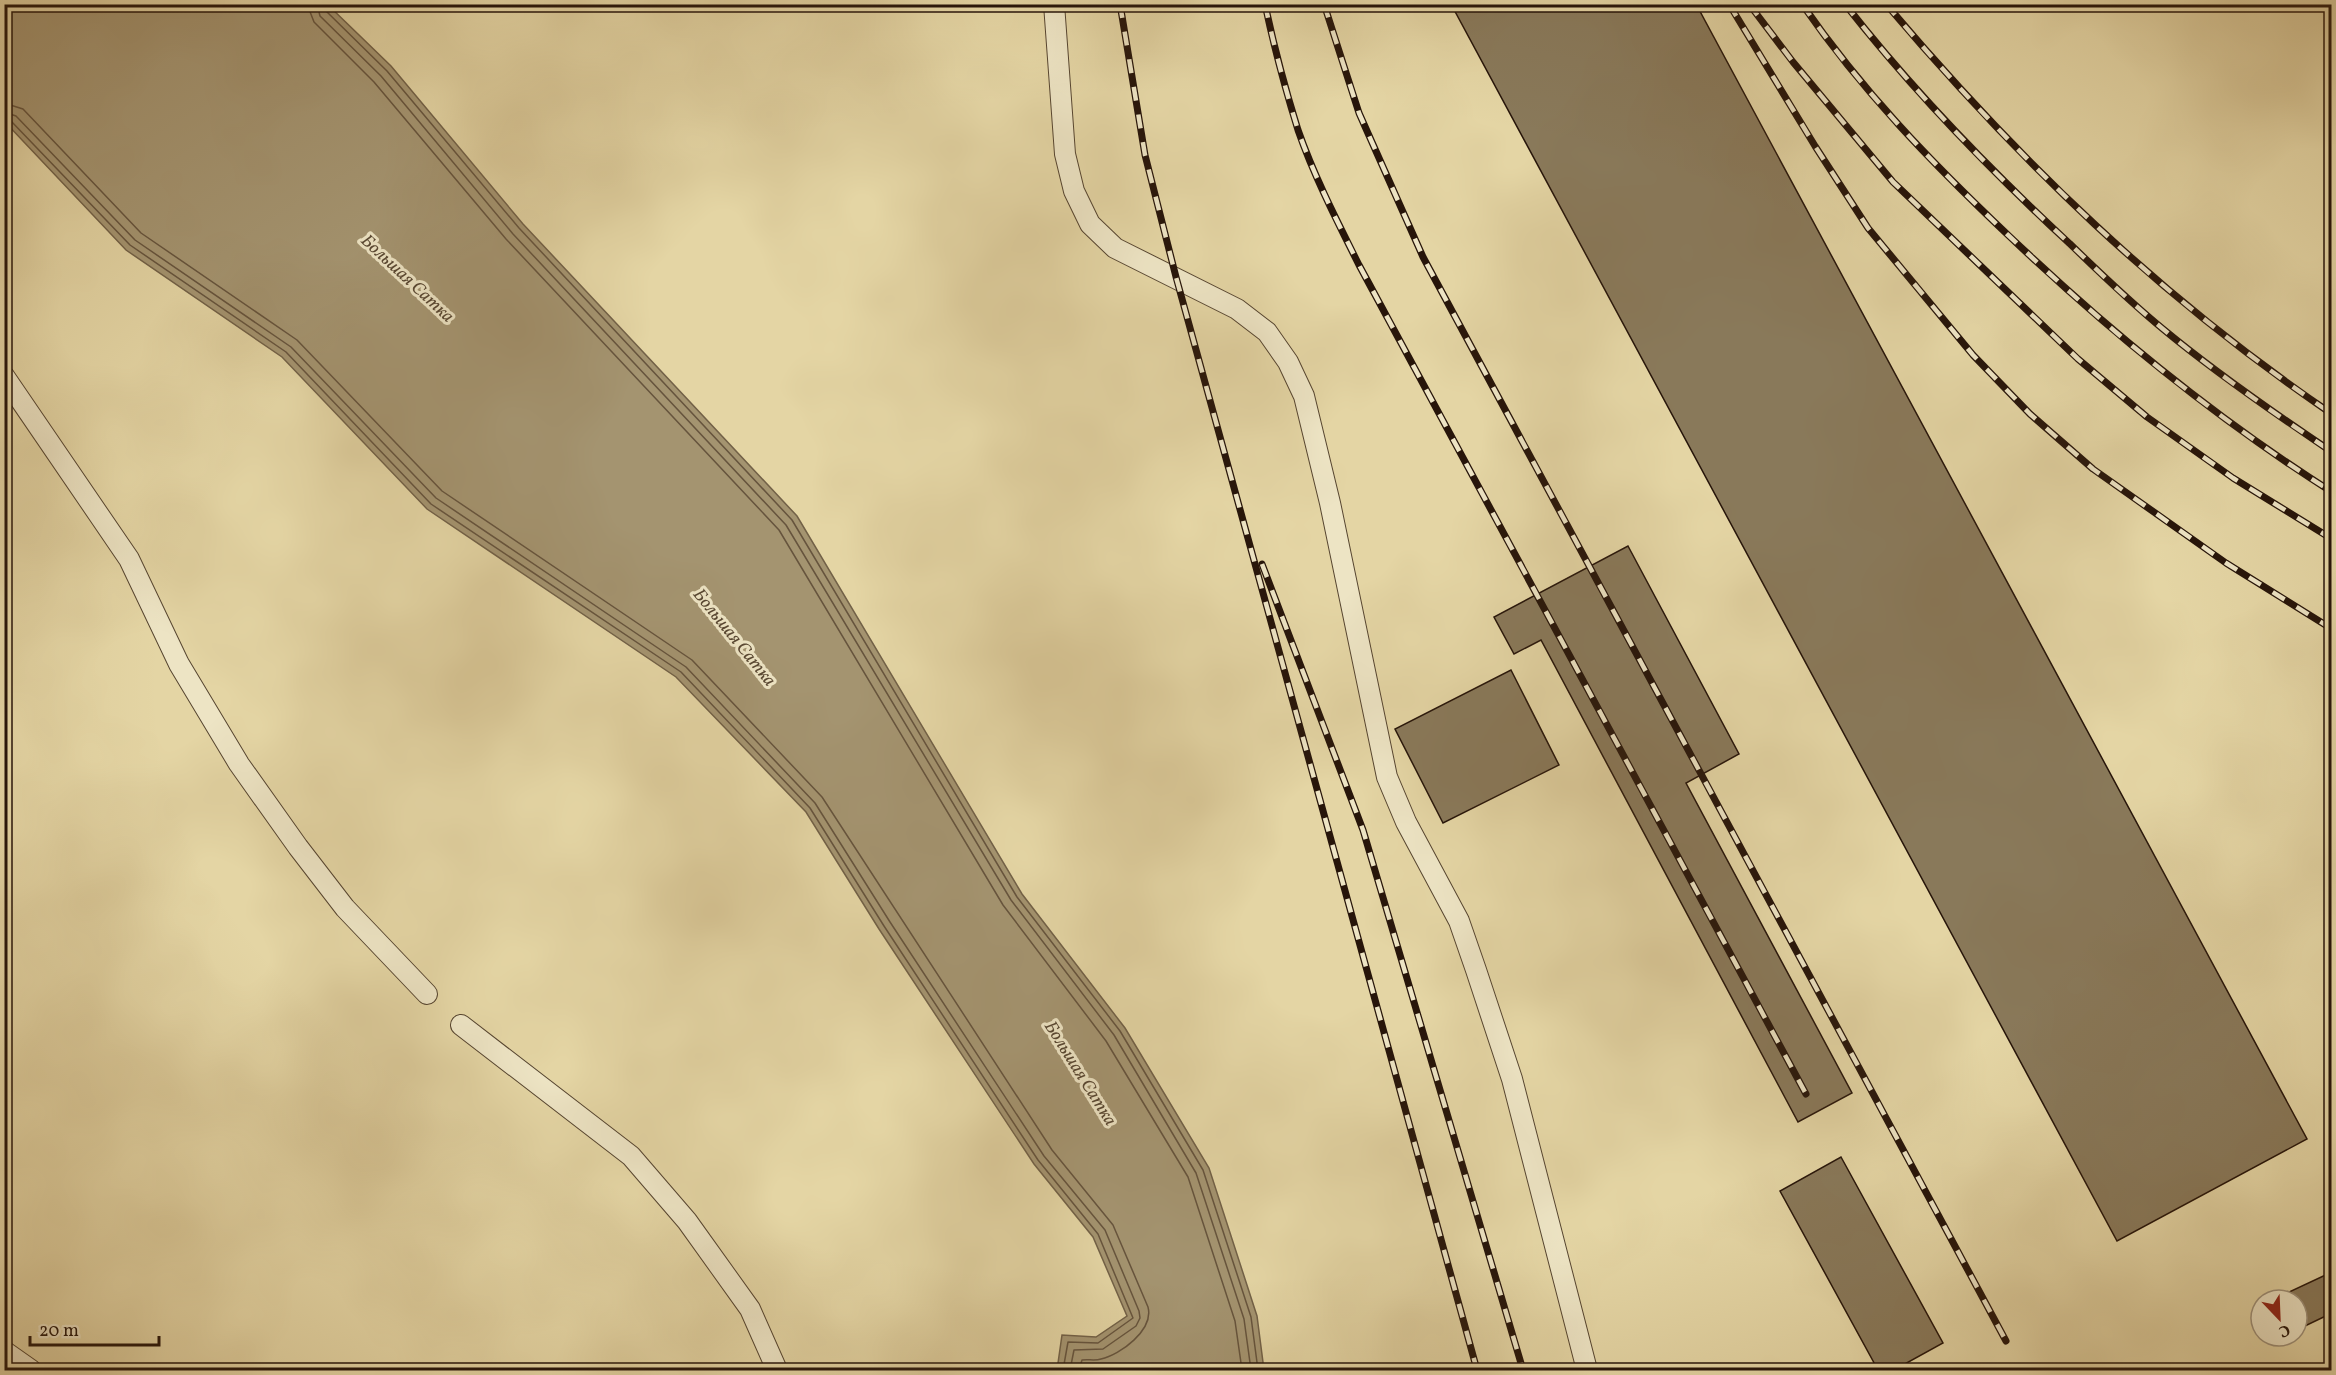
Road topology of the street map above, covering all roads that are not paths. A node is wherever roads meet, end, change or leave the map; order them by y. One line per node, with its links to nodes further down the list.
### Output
1 (1054, 4): 8 (lane)
2 (4, 376): 3 (lane)
3 (427, 994)
4 (460, 1025): 7 (lane)
5 (4, 1351): 6 (lane)
6 (31, 1371)
7 (777, 1371)
8 (1587, 1371)

